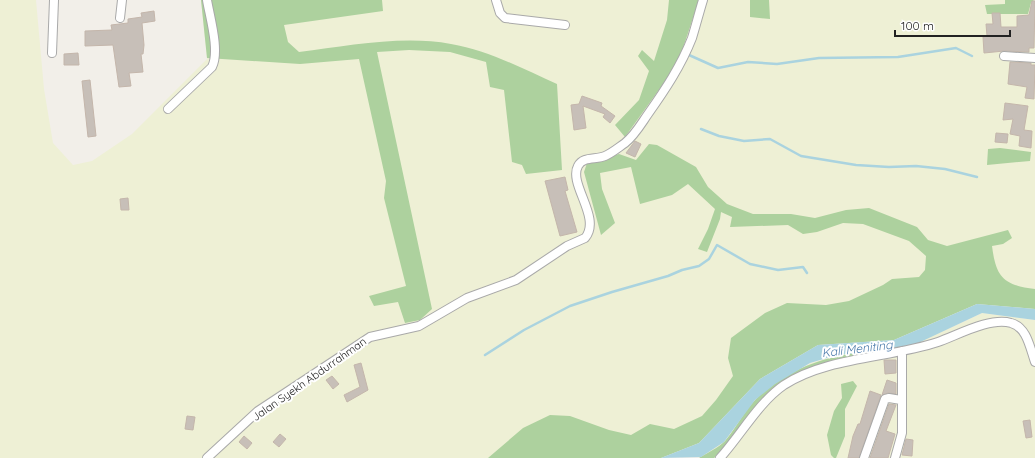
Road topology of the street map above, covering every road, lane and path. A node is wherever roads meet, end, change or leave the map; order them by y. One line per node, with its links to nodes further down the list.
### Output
1 (54, 0): 8 (street)
2 (122, 0): 6 (street)
3 (207, 0): 11 (street)
4 (496, 0): 7 (street)
5 (703, 0): 15 (street, Jalan Syekh Abdurrahman)
6 (120, 18)
7 (565, 25)
8 (52, 53)
9 (1004, 56): 10 (street)
10 (1035, 58)
11 (168, 109)
12 (902, 351): 13 (street); 14 (street); 16 (street)
13 (1035, 362)
14 (901, 400): 17 (street); 18 (street)
15 (207, 458)
16 (720, 458)
17 (864, 458)
18 (895, 458)

